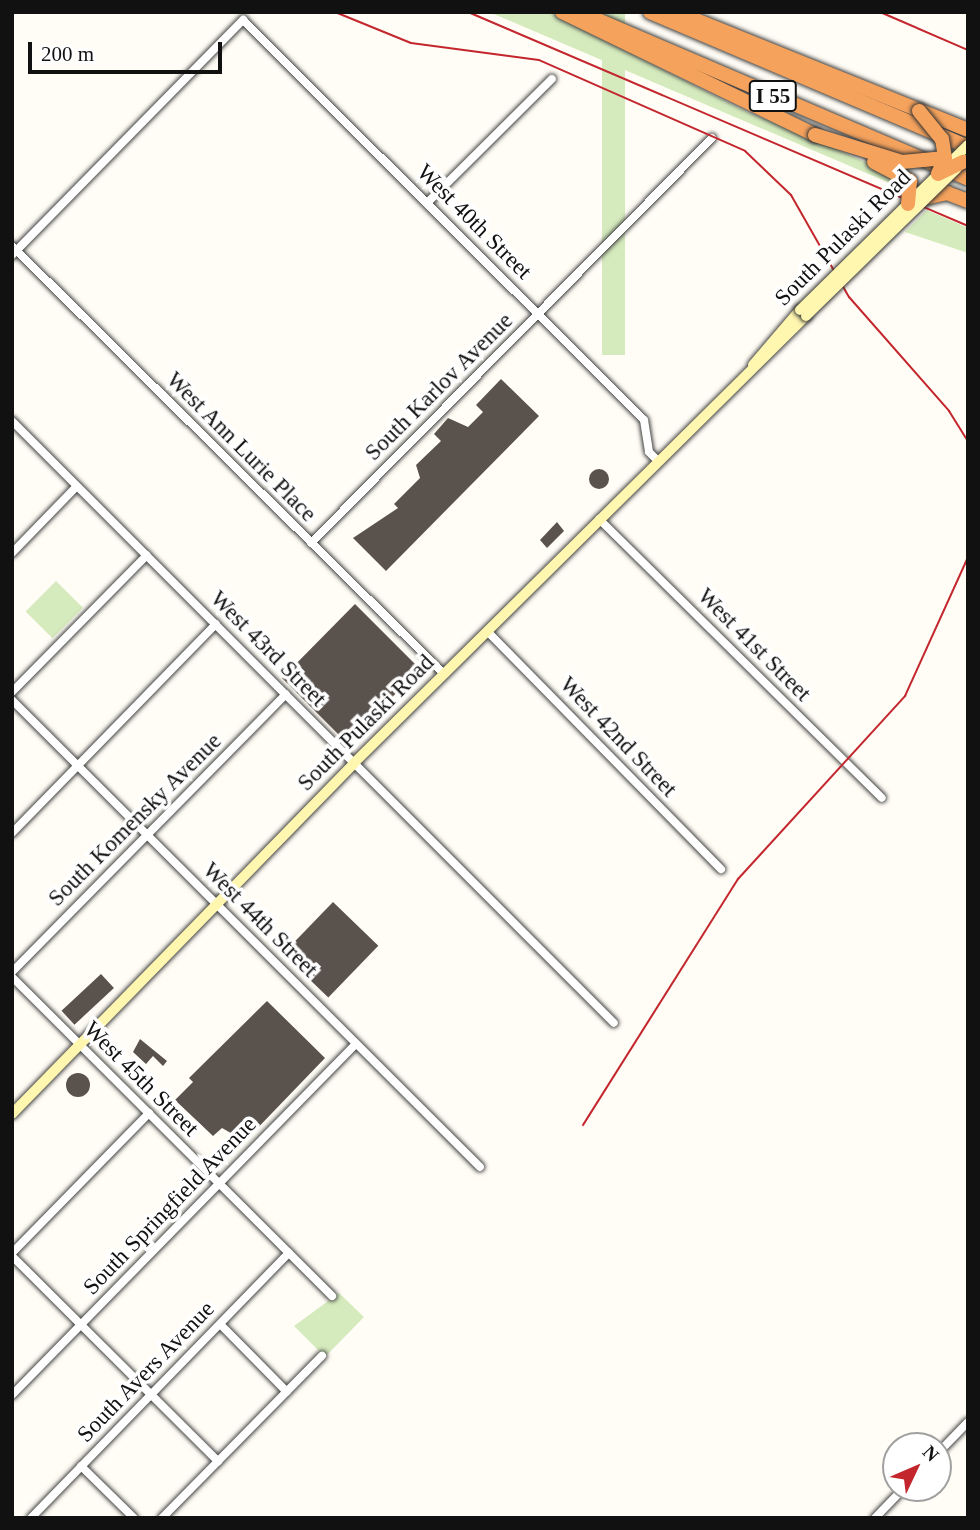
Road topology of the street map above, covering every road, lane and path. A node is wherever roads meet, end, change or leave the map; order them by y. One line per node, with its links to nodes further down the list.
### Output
1 (562, 12): 8 (highway)
2 (579, 12): 12 (highway, I 55)
3 (650, 12): 10 (highway, I 55)
4 (676, 12): 6 (highway)
5 (552, 79): 15 (street)
6 (919, 111): 7 (highway); 10 (highway, bridge)
7 (968, 130)
8 (815, 135): 10 (highway, bridge); 16 (highway, bridge)
9 (712, 138): 18 (street, South Karlov Avenue)
10 (963, 155): 11 (highway, bridge); 12 (highway); 13 (main road, South Pulaski Road, bridge)
11 (938, 174): 13 (highway, bridge); 16 (main road, South Pulaski Road, bridge)
12 (968, 179)
13 (925, 198): 14 (highway); 19 (main road, South Pulaski Road, bridge)
14 (968, 201)
15 (427, 203): 17 (street, West 40th Street); 18 (street, West 40th Street)
16 (908, 204): 19 (main road, South Pulaski Road, bridge)
17 (14, 250): 24 (street, West Ann Lurie Place)
18 (538, 314): 21 (street, West 40th Street); 24 (street, South Karlov Avenue)
19 (753, 365): 21 (main road, South Pulaski Road)
20 (12, 421): 22 (street, West 43rd Street)
21 (658, 461): 23 (main road, South Pulaski Road)
22 (77, 486): 25 (street); 26 (street, West 43rd Street)
23 (599, 519): 28 (main road, South Pulaski Road); 35 (street, West 41st Street)
24 (311, 543): 29 (street, West Ann Lurie Place)
25 (12, 552)
26 (147, 555): 27 (street, West 43rd Street); 30 (street)
27 (216, 624): 31 (street, West 43rd Street); 34 (street)
28 (487, 631): 29 (main road, South Pulaski Road); 38 (street, West 42nd Street)
29 (444, 674): 33 (main road, South Pulaski Road)
30 (12, 692)
31 (286, 694): 33 (street, West 43rd Street); 37 (street, South Komensky Avenue)
32 (12, 700): 34 (street, West 44th Street)
33 (354, 763): 39 (main road, South Pulaski Road); 41 (street, West 43rd Street)
34 (78, 766): 36 (street); 37 (street, West 44th Street)
35 (882, 798)
36 (12, 833)
37 (147, 835): 39 (street, West 44th Street); 40 (street, South Komensky Avenue)
38 (721, 869)
39 (217, 905): 42 (street, West 44th Street); 43 (main road, South Pulaski Road)
40 (12, 975): 43 (street, West 45th Street)
41 (614, 1023)
42 (356, 1044): 46 (street, West 44th Street); 47 (street, South Springfield Avenue)
43 (80, 1045): 44 (main road, South Pulaski Road); 45 (street, West 45th Street)
44 (12, 1114)
45 (149, 1114): 47 (street, West 45th Street); 49 (street)
46 (480, 1167)
47 (219, 1183): 48 (street, West 45th Street); 51 (street, South Springfield Avenue)
48 (289, 1253): 50 (street, West 45th Street); 52 (street, South Avers Avenue)
49 (12, 1254): 51 (street)
50 (332, 1296)
51 (81, 1324): 55 (street); 56 (street, South Springfield Avenue)
52 (219, 1324): 54 (street); 55 (street, South Avers Avenue)
53 (322, 1356): 54 (street)
54 (287, 1392): 59 (street)
55 (151, 1394): 59 (street); 60 (street, South Avers Avenue)
56 (12, 1395)
57 (968, 1422): 58 (street)
58 (952, 1439)
59 (218, 1461): 64 (street)
60 (81, 1465): 62 (street, South Avers Avenue); 63 (street)
61 (890, 1502): 65 (street)
62 (31, 1518)
63 (134, 1518)
64 (162, 1518)
65 (875, 1518)

